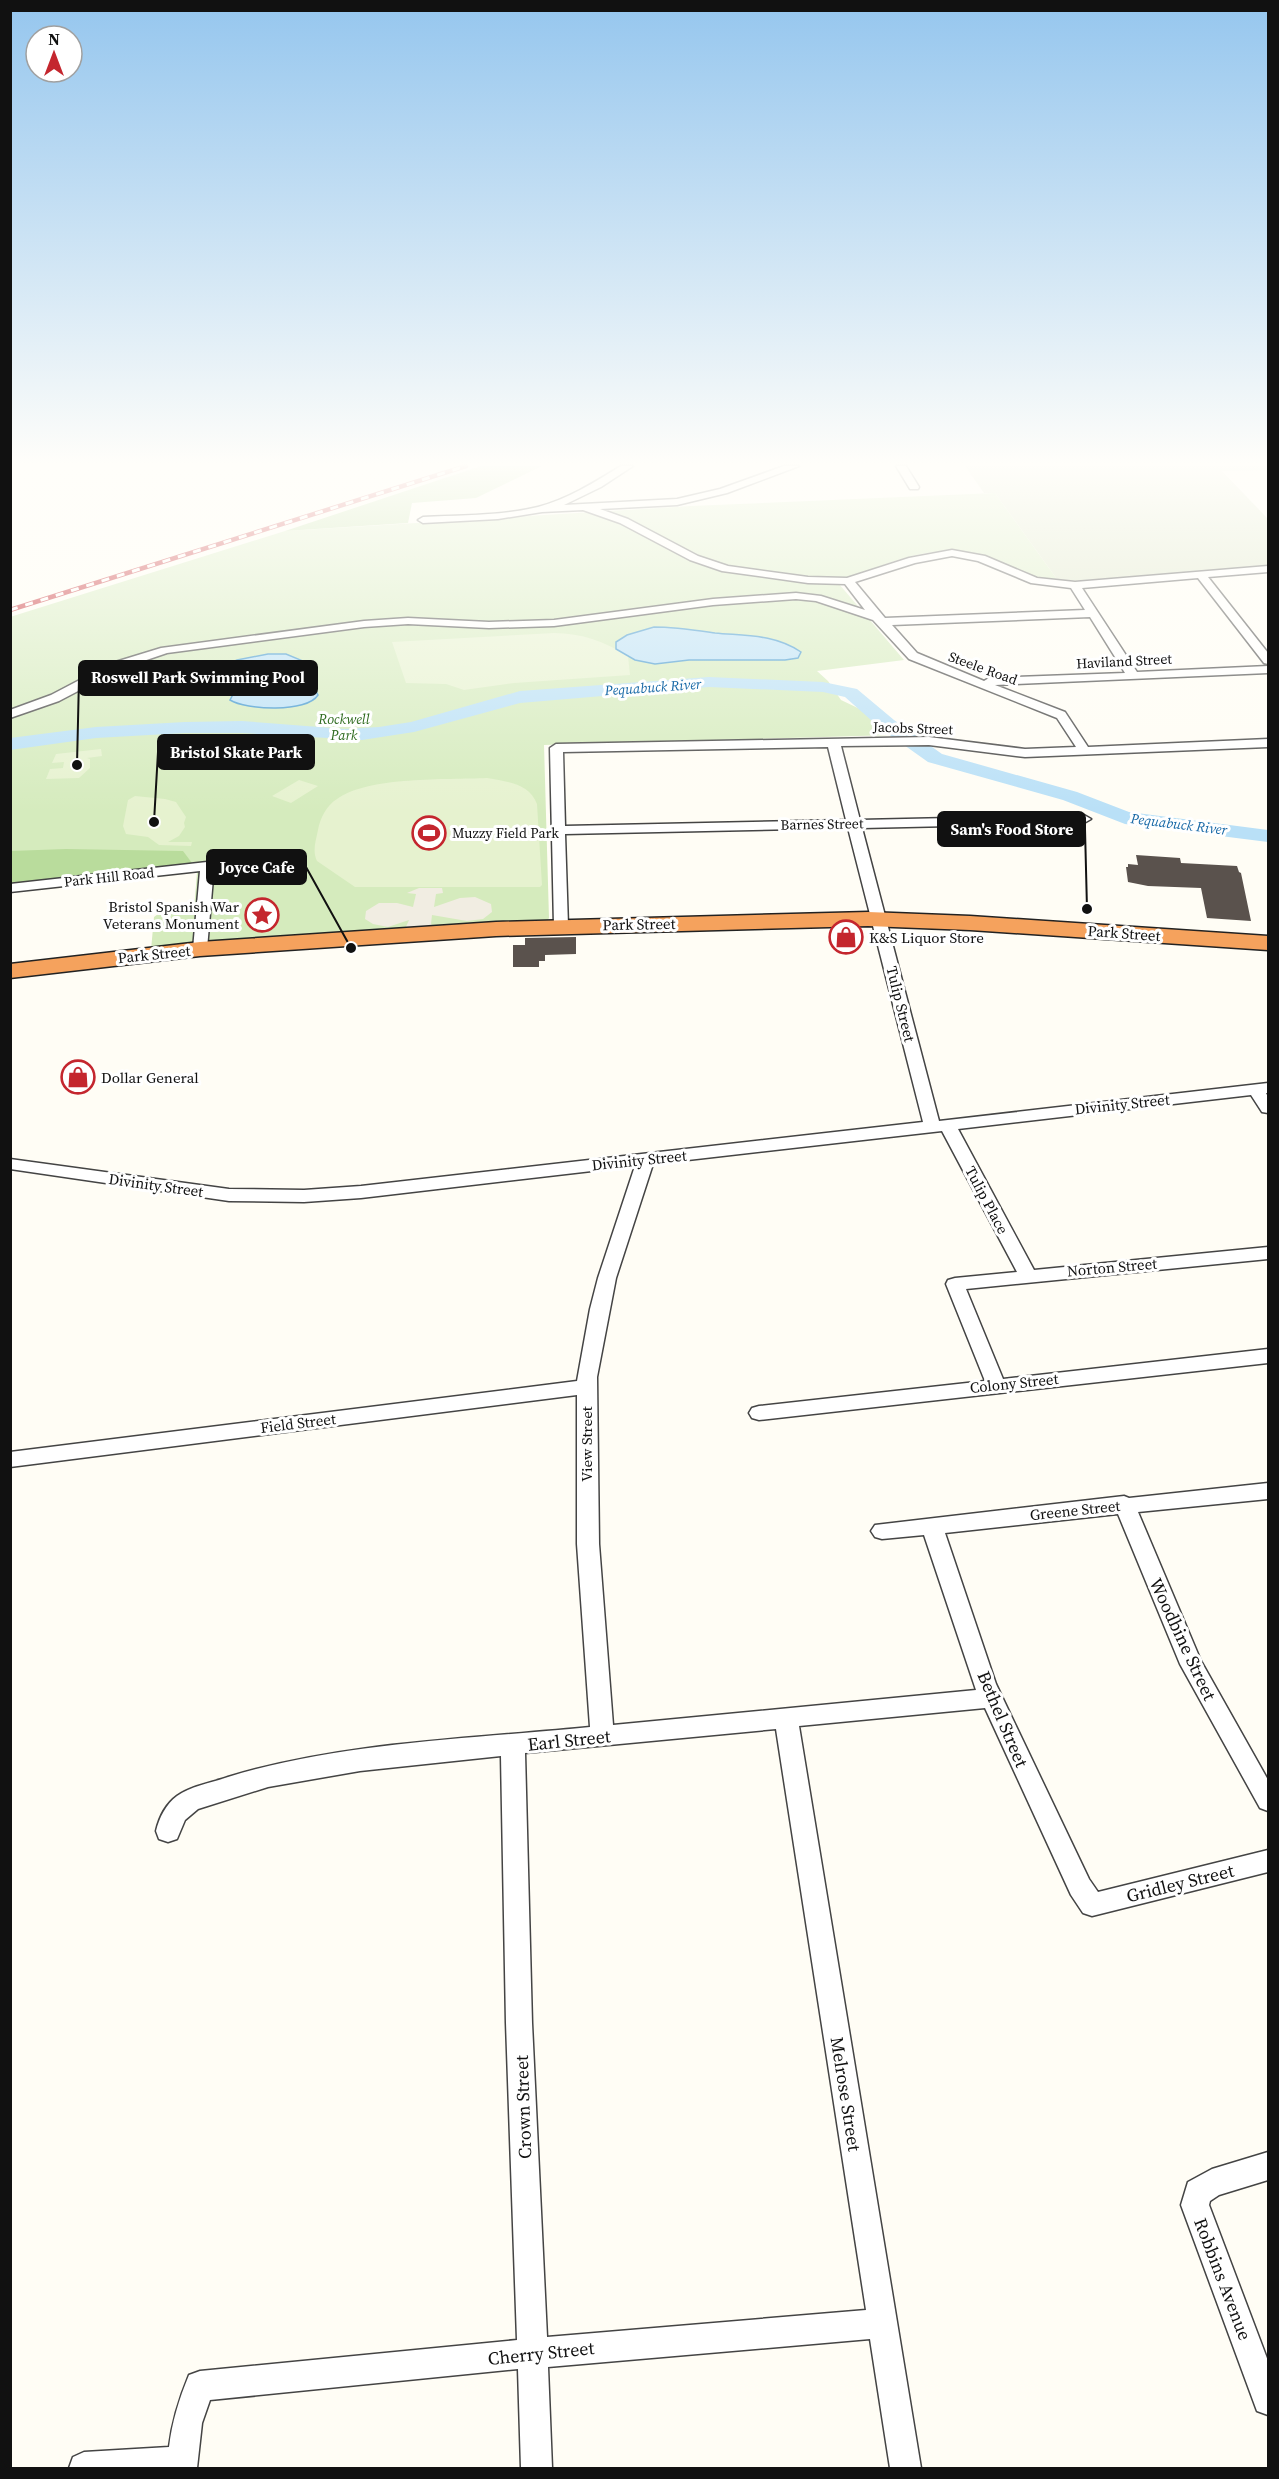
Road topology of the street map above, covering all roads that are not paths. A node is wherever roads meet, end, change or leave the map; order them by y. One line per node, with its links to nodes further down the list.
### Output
1 (848, 581): 7 (street, Steele Road)
2 (1042, 582): 5 (street)
3 (1117, 582): 5 (street)
4 (1207, 582): 8 (street)
5 (1075, 585): 6 (street)
6 (1093, 613): 7 (street); 10 (street)
7 (880, 620): 11 (street, Steele Road); 12 (street)
8 (1269, 660)
9 (1269, 670): 10 (street, Haviland Street)
10 (1133, 675): 11 (street, Haviland Street)
11 (981, 683): 15 (street, Steele Road)
12 (10, 714)
13 (833, 742): 15 (street, Jacobs Street); 17 (street, Tulip Street); 18 (street, Jacobs Street)
14 (1269, 743): 15 (street, Jacobs Street)
15 (1085, 751)
16 (1084, 819): 17 (street, Barnes Street)
17 (853, 824): 18 (street, Barnes Street); 20 (street, Tulip Street)
18 (559, 830): 21 (street)
19 (10, 888): 23 (street, Park Hill Road)
20 (879, 919): 21 (highway, Park Street); 22 (highway, Park Street); 27 (street, Tulip Street)
21 (561, 926): 23 (highway, Park Street)
22 (1269, 943)
23 (200, 949): 24 (highway, Park Street)
24 (10, 971)
25 (1262, 1089): 26 (street); 27 (street, Divinity Street)
26 (1269, 1108)
27 (939, 1125): 28 (street, Divinity Street); 31 (street, Tulip Place)
28 (646, 1159): 29 (street, Divinity Street); 34 (street, View Street)
29 (10, 1164)
30 (1269, 1253): 31 (street, Norton Street)
31 (1028, 1275): 33 (street, Norton Street)
32 (1269, 1356): 33 (street, Colony Street)
33 (996, 1385): 35 (street, Colony Street)
34 (586, 1387): 36 (street, Field Street); 43 (street, View Street)
35 (759, 1413)
36 (10, 1460)
37 (1269, 1491): 38 (street, Greene Street)
38 (1124, 1504): 39 (street, Greene Street); 45 (street, Woodbine Street)
39 (932, 1526): 40 (street, Greene Street); 41 (street, Bethel Street)
40 (882, 1531)
41 (991, 1698): 42 (street, Earl Street); 48 (street, Bethel Street)
42 (786, 1719): 43 (street, Earl Street); 50 (street, Melrose Street)
43 (602, 1736): 44 (street, Earl Street)
44 (513, 1746): 46 (street, Earl Street); 51 (street, Crown Street)
45 (1269, 1801)
46 (168, 1831)
47 (1269, 1861): 48 (street, Gridley Street)
48 (1092, 1905)
49 (1269, 2166): 52 (street, Robbins Avenue)
50 (883, 2323): 51 (street, Cherry Street); 56 (street, Melrose Street)
51 (532, 2354): 53 (street, Cherry Street); 55 (street, Crown Street)
52 (1269, 2400)
53 (183, 2465): 54 (street)
54 (84, 2469)
55 (537, 2469)
56 (906, 2469)

